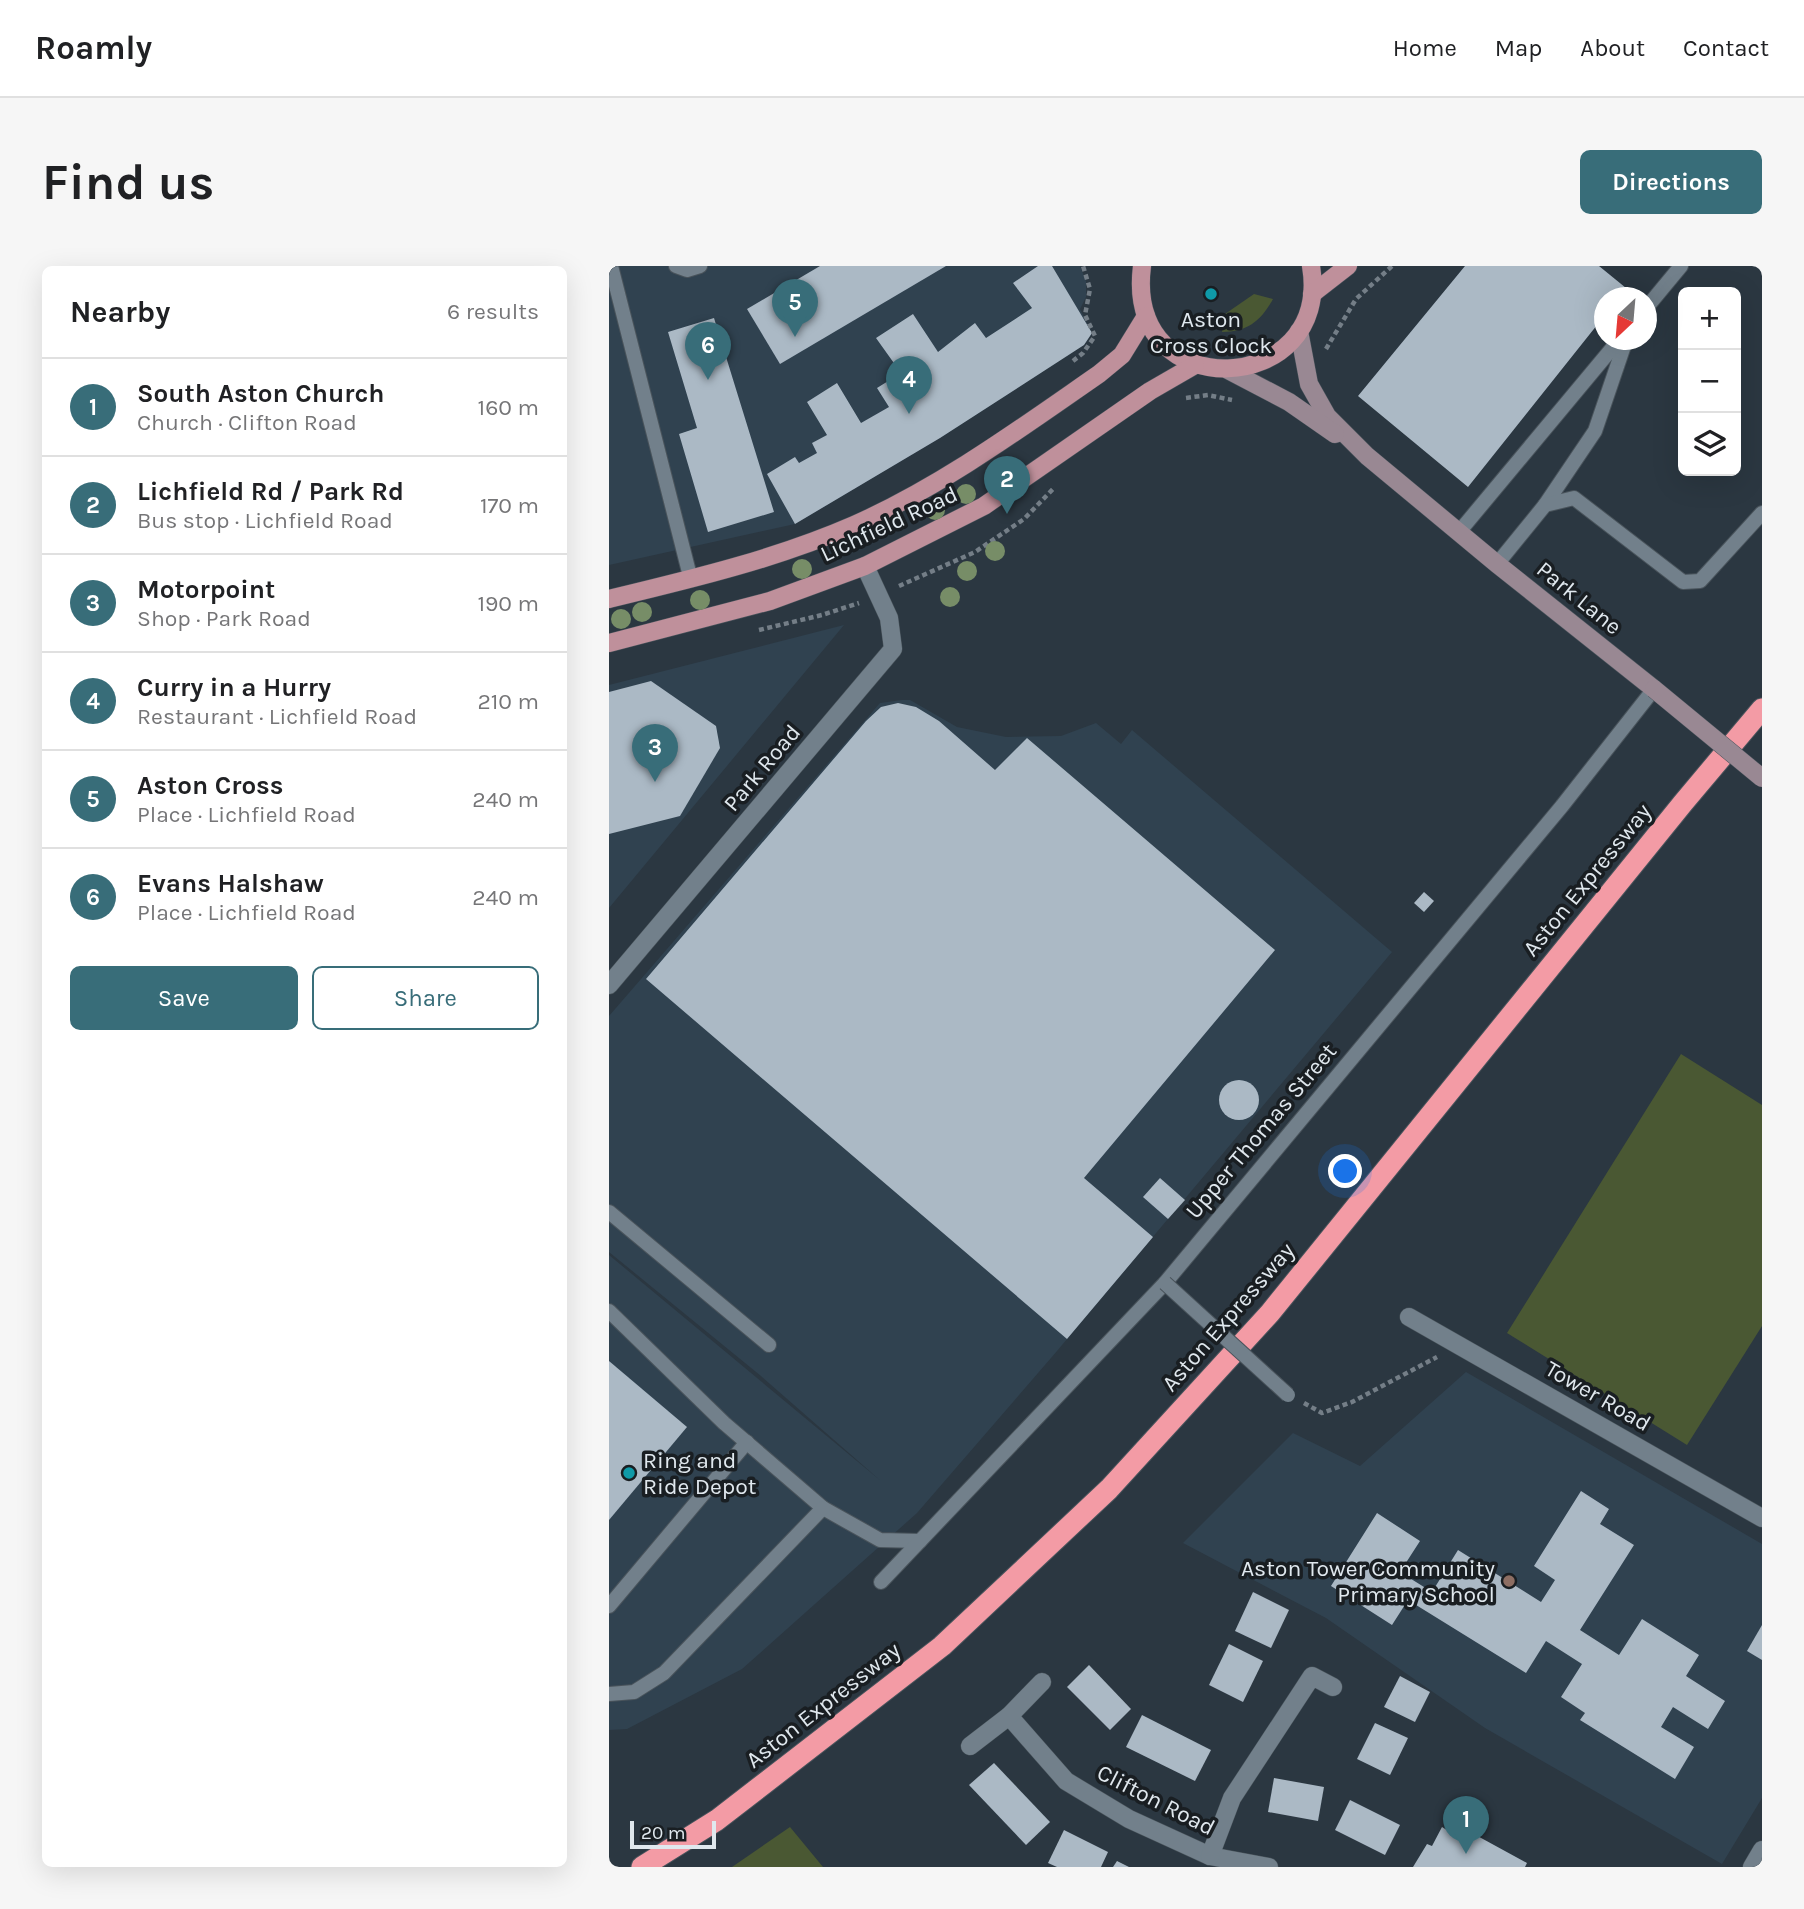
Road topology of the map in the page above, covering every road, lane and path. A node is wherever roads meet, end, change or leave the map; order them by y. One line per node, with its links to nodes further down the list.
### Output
1 (611, 266): 26 (lane)
2 (676, 266): 3 (lane)
3 (700, 266)
4 (1083, 266): 18 (path)
5 (1131, 266): 10 (main road)
6 (1142, 266): 10 (main road)
7 (1311, 266): 11 (main road)
8 (1348, 266): 11 (main road)
9 (1681, 266): 12 (lane)
10 (1139, 285): 13 (main road)
11 (1313, 294): 14 (main road)
12 (1657, 295)
13 (1146, 316): 17 (main road); 26 (main road, Lichfield Road)
14 (1299, 331): 19 (main road); 20 (main road, Park Lane)
15 (1611, 350): 23 (lane)
16 (1623, 350): 21 (lane)
17 (1195, 365): 19 (main road); 25 (main road, Lichfield Road)
18 (1063, 368)
19 (1228, 370): 20 (main road, Park Lane)
20 (1367, 456): 23 (main road, Park Lane)
21 (1545, 505): 22 (lane); 24 (lane)
22 (1762, 513)
23 (1459, 532): 24 (main road, Park Lane)
24 (1497, 564): 29 (main road, Park Lane)
25 (865, 566): 28 (main road, Lichfield Road); 32 (street, Park Road)
26 (691, 580): 27 (main road, Lichfield Road)
27 (609, 599)
28 (609, 643)
29 (1654, 689): 31 (main road, Park Lane, bridge); 34 (lane, Upper Thomas Street)
30 (1762, 709): 53 (highway, Aston Expressway)
31 (1762, 778)
32 (609, 985)
33 (609, 1212): 37 (lane)
34 (1165, 1283): 39 (lane, bridge); 43 (lane, Upper Thomas Street)
35 (609, 1311): 40 (lane)
36 (1409, 1317): 38 (street, Tower Road)
37 (769, 1345)
38 (1460, 1346): 39 (path); 42 (street, Tower Road)
39 (1288, 1395)
40 (747, 1442): 41 (lane); 45 (lane)
41 (823, 1508): 43 (lane); 48 (lane)
42 (1762, 1518)
43 (920, 1541): 44 (lane, Upper Thomas Street)
44 (881, 1582)
45 (609, 1606)
46 (1042, 1682): 49 (street)
47 (1333, 1687): 52 (street)
48 (609, 1694)
49 (1009, 1716): 50 (street); 52 (street, Clifton Road)
50 (970, 1746)
51 (1762, 1850): 55 (street)
52 (1210, 1856): 54 (street, Clifton Road)
53 (642, 1867)
54 (1269, 1867)
55 (1752, 1867)

